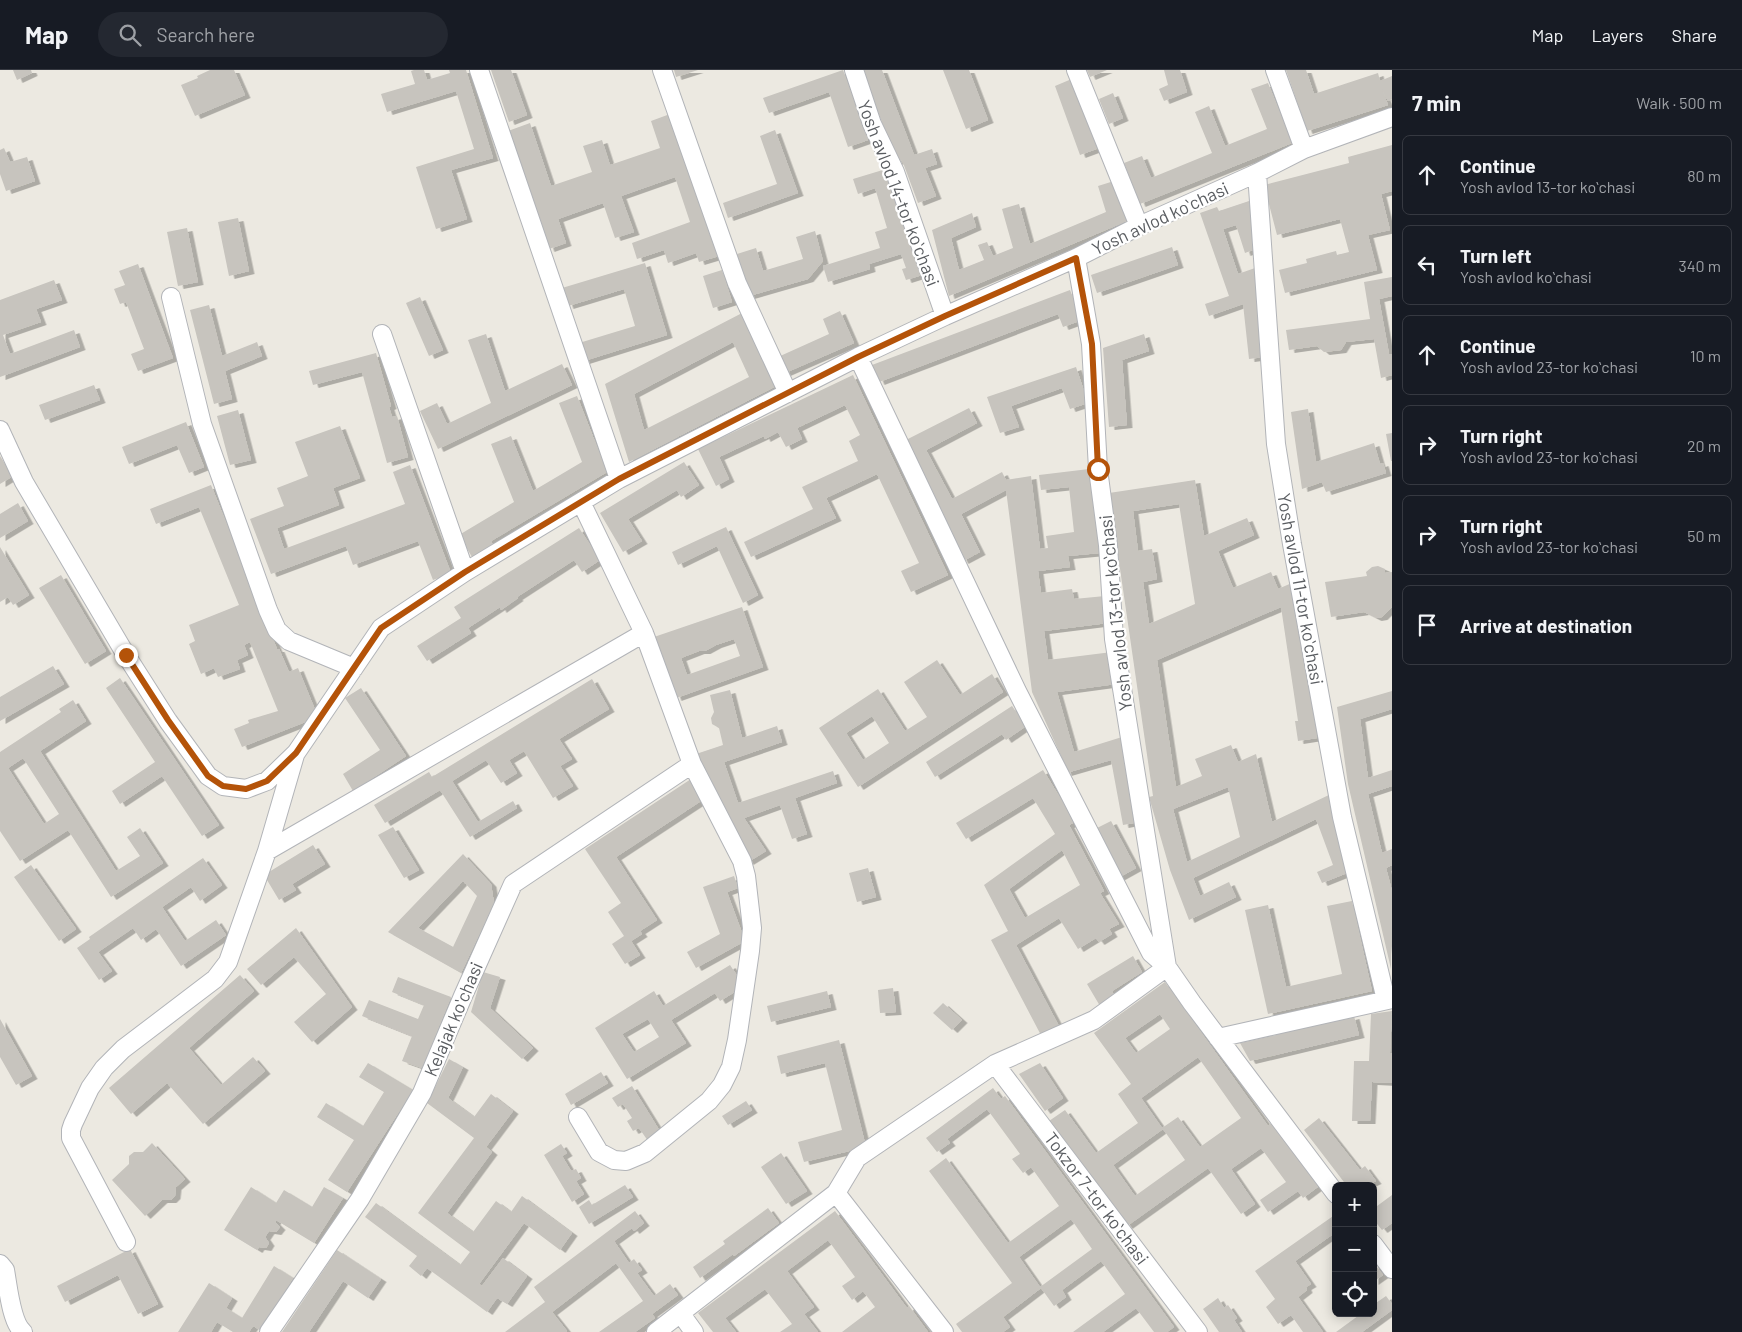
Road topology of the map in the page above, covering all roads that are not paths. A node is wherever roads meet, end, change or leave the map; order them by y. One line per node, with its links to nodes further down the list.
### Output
1 (479, 70): 17 (street)
2 (662, 70): 15 (street)
3 (854, 70): 12 (street, Yosh avlod 14-tor koʻchasi)
4 (1076, 70): 9 (street)
5 (1275, 70): 7 (street)
6 (1392, 117): 7 (street, Yosh avlod koʻchasi)
7 (1304, 149): 8 (street, Yosh avlod koʻchasi)
8 (1258, 173): 9 (street, Yosh avlod koʻchasi); 26 (street, Yosh avlod 11-tor koʻchasi)
9 (1139, 226): 10 (street, Yosh avlod koʻchasi)
10 (1076, 258): 12 (street, Yosh avlod koʻchasi); 25 (street, Yosh avlod 13-tor koʻchasi)
11 (171, 297): 21 (street)
12 (945, 316): 14 (street, Yosh avlod koʻchasi)
13 (382, 334): 19 (street)
14 (858, 357): 15 (street, Yosh avlod koʻchasi); 25 (street)
15 (788, 393): 17 (street, Yosh avlod koʻchasi)
16 (0, 430): 22 (street)
17 (619, 479): 18 (street, Yosh avlod koʻchasi)
18 (581, 502): 19 (street, Yosh avlod koʻchasi); 20 (street)
19 (465, 572): 21 (street, Yosh avlod koʻchasi)
20 (644, 633): 23 (street); 24 (street)
21 (354, 668): 22 (street, Yosh avlod koʻchasi)
22 (296, 753): 24 (street)
23 (692, 764): 29 (street); 38 (street, Kelajak koʻchasi)
24 (267, 851): 32 (street)
25 (1167, 967): 27 (street); 28 (street)
26 (1389, 999): 27 (street)
27 (1218, 1038): 30 (street)
28 (995, 1064): 31 (street); 42 (street, Tokzor 7-tor koʻchasi)
29 (578, 1117)
30 (1332, 1189)
31 (836, 1193): 36 (street); 41 (street)
32 (126, 1242)
33 (1377, 1249): 35 (street)
34 (0, 1264): 37 (street)
35 (1392, 1269)
36 (681, 1314): 39 (street); 40 (street)
37 (23, 1332)
38 (269, 1332)
39 (656, 1332)
40 (694, 1332)
41 (944, 1332)
42 (1198, 1332)

